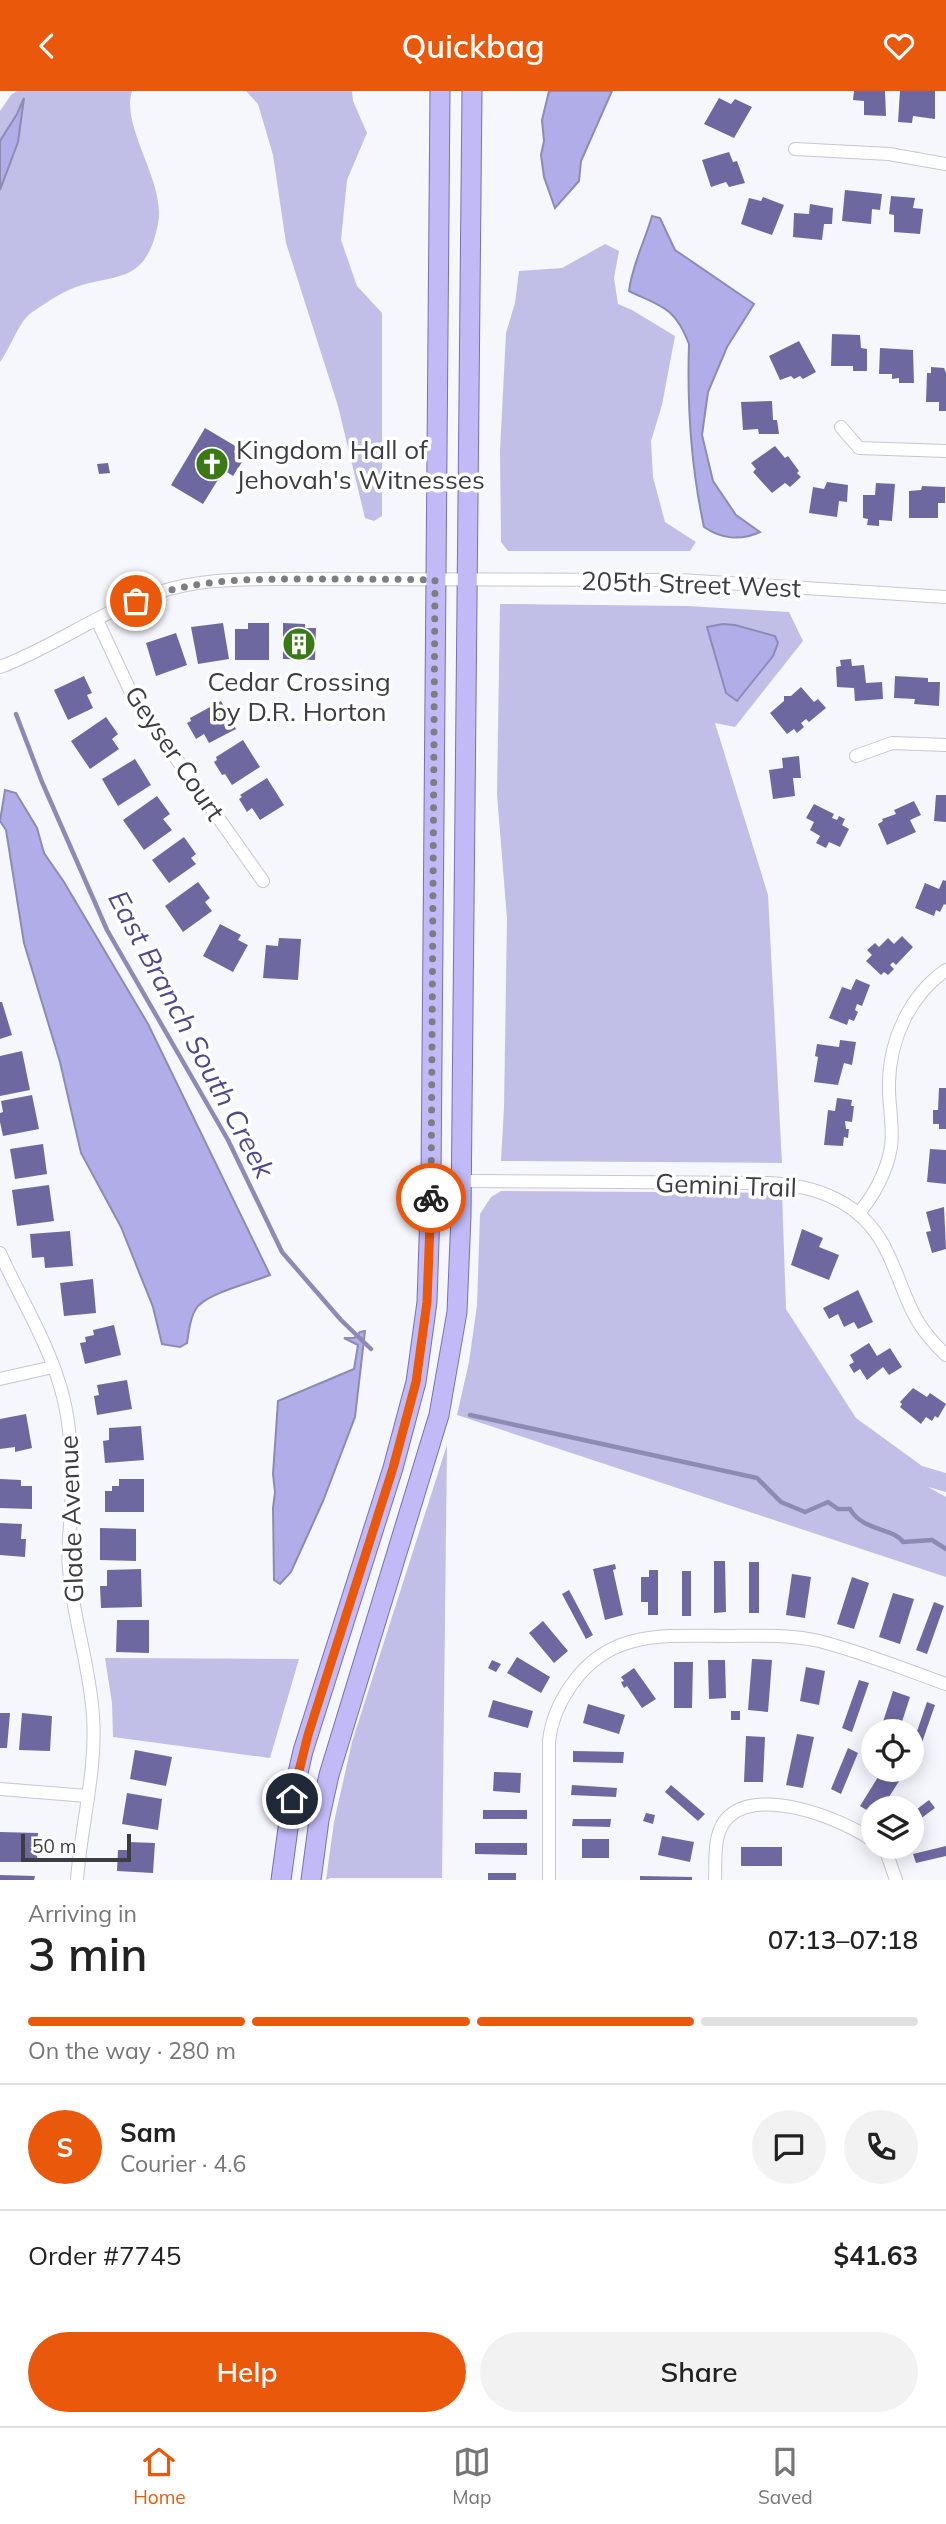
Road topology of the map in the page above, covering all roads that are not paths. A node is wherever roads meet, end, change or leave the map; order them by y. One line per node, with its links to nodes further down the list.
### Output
1 (440, 91): 7 (main road)
2 (472, 91): 8 (main road)
3 (795, 149): 4 (street)
4 (946, 164)
5 (841, 427): 6 (street)
6 (946, 451)
7 (435, 580): 8 (street, 205th Street West); 10 (street, 205th Street West); 28 (main road)
8 (468, 580): 9 (street, 205th Street West); 16 (main road)
9 (946, 597)
10 (97, 620): 11 (street); 14 (street, Geyser Court)
11 (0, 667)
12 (946, 745): 13 (street)
13 (856, 756)
14 (263, 881)
15 (946, 970): 17 (street)
16 (461, 1181): 17 (street, Gemini Trail); 29 (main road)
17 (858, 1214): 19 (street, Gemini Trail)
18 (0, 1253): 20 (street, Glade Avenue)
19 (946, 1355)
20 (53, 1367): 21 (street); 24 (street, Glade Avenue)
21 (0, 1379)
22 (946, 1683): 30 (street)
23 (0, 1789): 24 (street)
24 (87, 1796): 27 (street, Glade Avenue)
25 (861, 1834): 31 (street)
26 (889, 1859): 32 (street)
27 (77, 1880)
28 (281, 1880)
29 (311, 1880)
30 (549, 1880)
31 (715, 1880)
32 (897, 1880)

